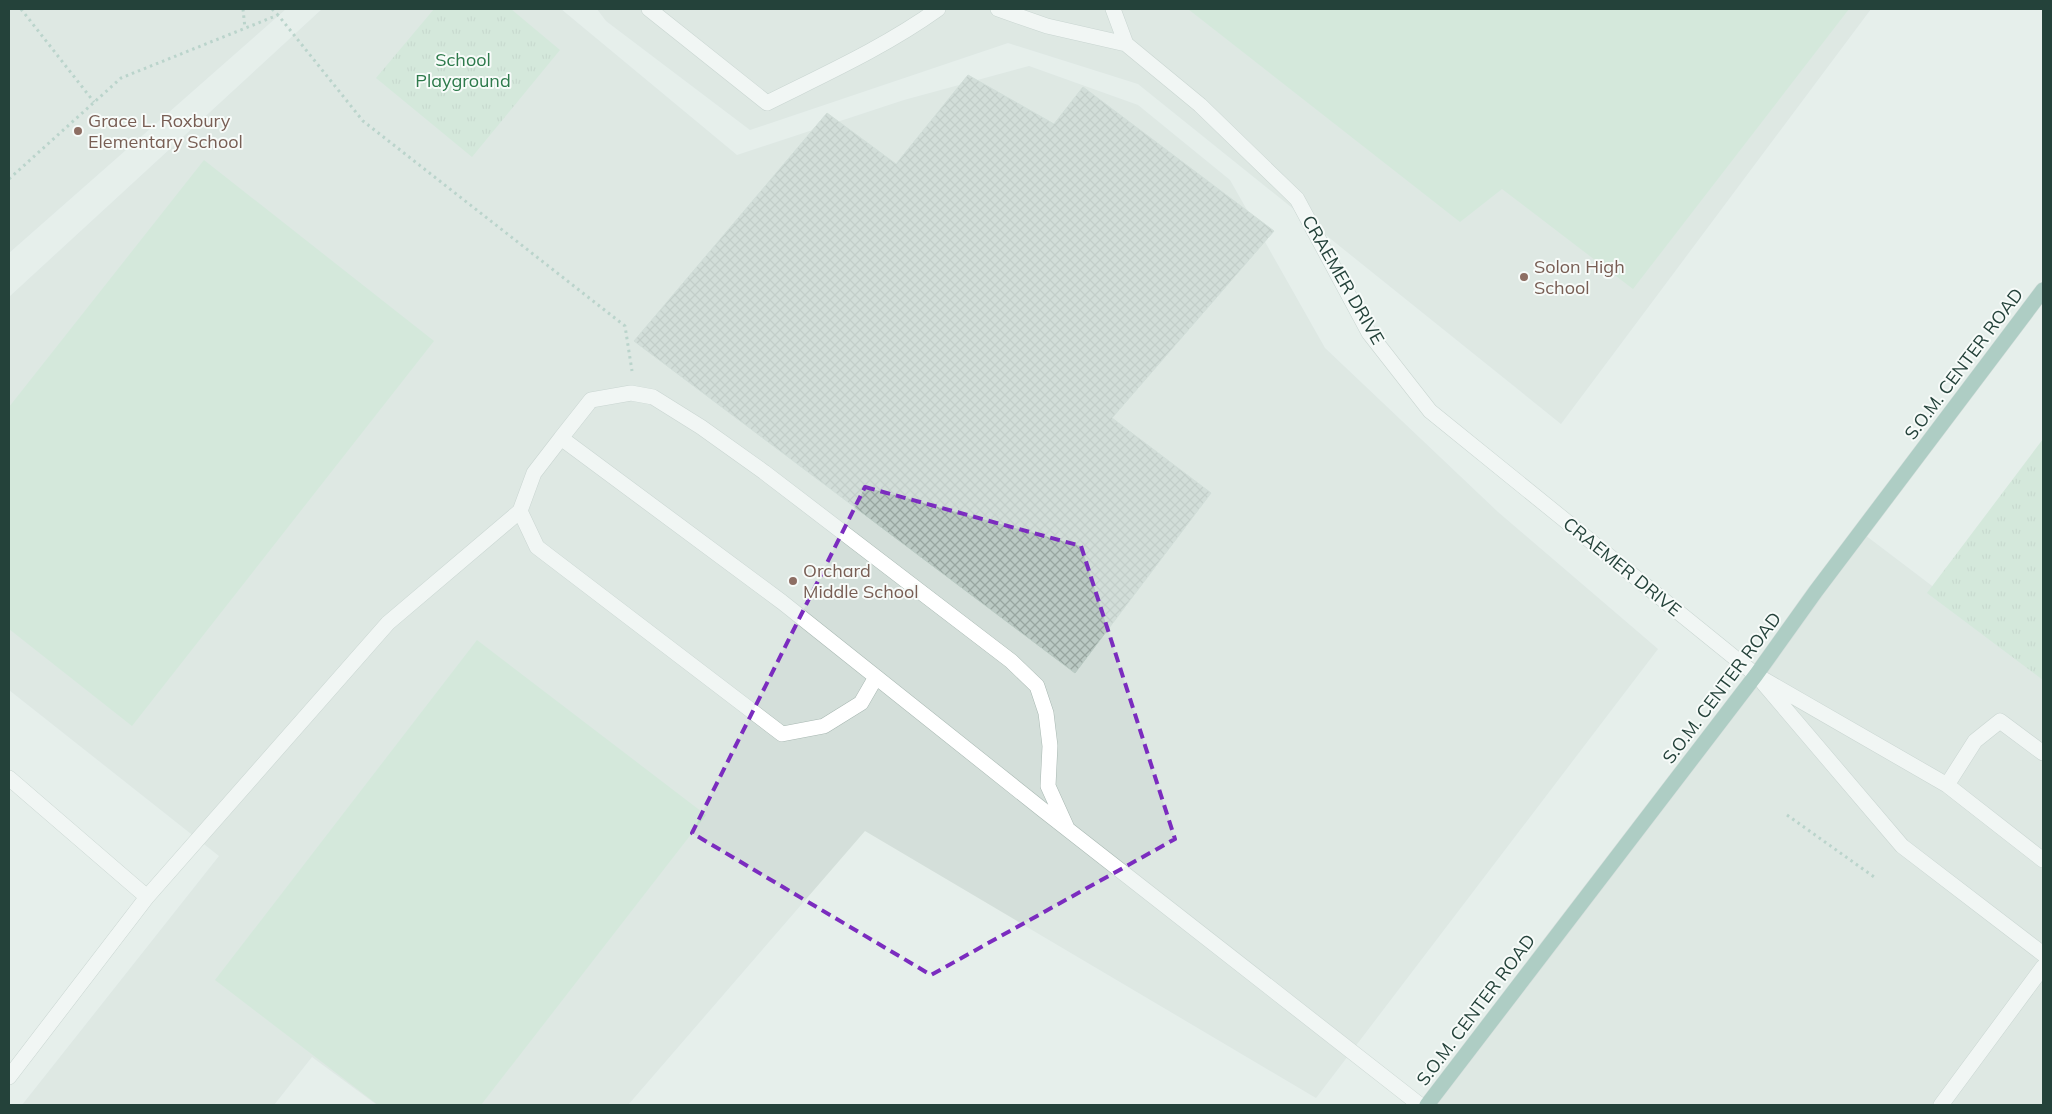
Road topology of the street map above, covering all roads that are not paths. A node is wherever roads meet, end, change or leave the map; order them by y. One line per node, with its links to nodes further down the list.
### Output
1 (649, 9): 2 (lane)
2 (938, 9)
3 (998, 9): 5 (lane, CRAEMER DRIVE)
4 (1112, 9): 5 (lane)
5 (1126, 44): 9 (lane, CRAEMER DRIVE)
6 (2043, 290): 9 (main road, S.O.M. CENTER ROAD)
7 (561, 438): 8 (lane); 10 (lane); 14 (lane)
8 (520, 511): 10 (lane); 16 (lane)
9 (1756, 675): 13 (lane); 17 (lane); 21 (main road, S.O.M. CENTER ROAD)
10 (876, 677): 14 (lane)
11 (2043, 753): 13 (lane)
12 (9, 778): 16 (lane)
13 (1946, 785): 15 (lane)
14 (1067, 829): 20 (lane)
15 (2043, 860)
16 (147, 897): 19 (lane)
17 (2043, 954)
18 (2043, 967): 22 (lane)
19 (9, 1076)
20 (1420, 1105)
21 (1426, 1105)
22 (1941, 1105)

